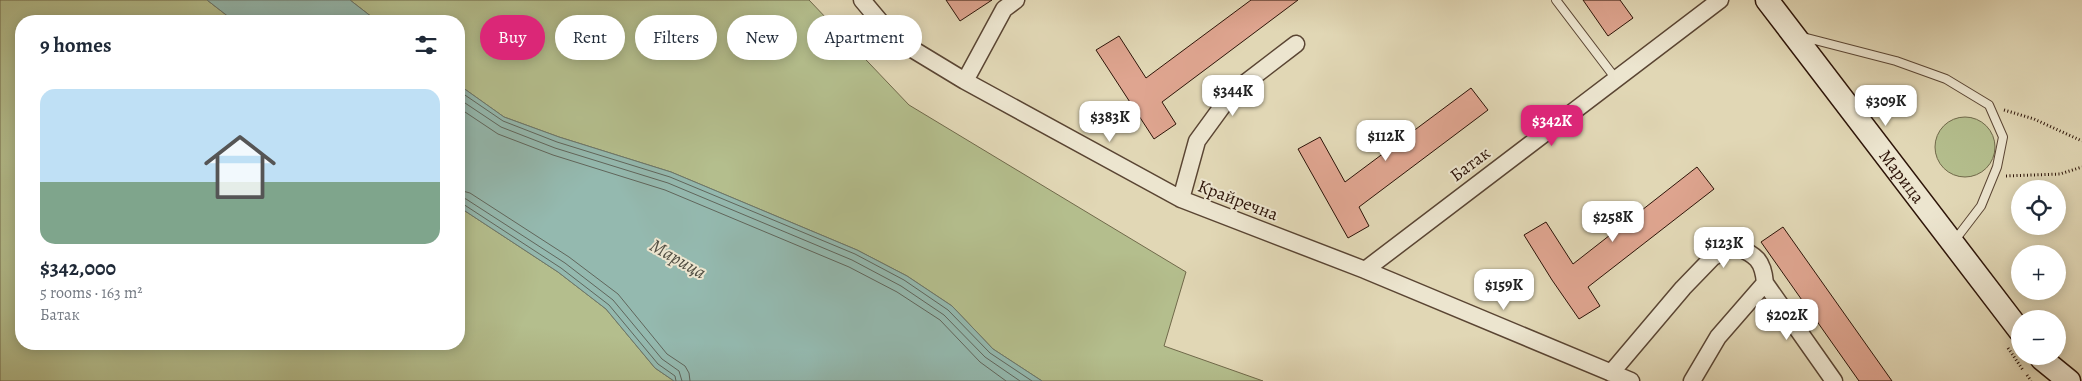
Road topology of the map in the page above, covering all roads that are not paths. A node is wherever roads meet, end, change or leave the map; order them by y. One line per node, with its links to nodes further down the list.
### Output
1 (862, 0): 9 (street, Крайречна)
2 (1016, 0): 9 (street)
3 (1556, 0): 8 (lane)
4 (1720, 0): 8 (street, Батак)
5 (1766, 0): 6 (street, Марица)
6 (1791, 34): 11 (street, Марица); 11 (lane)
7 (1296, 44): 10 (street)
8 (1616, 79): 12 (street, Батак)
9 (965, 81): 10 (street, Крайречна)
10 (1181, 199): 12 (street, Крайречна)
11 (1952, 244): 14 (street, Марица)
12 (1365, 270): 17 (street, Крайречна)
13 (1765, 283): 17 (street); 19 (street); 20 (street)
14 (2011, 319)
15 (2046, 365): 21 (street)
16 (2050, 365): 22 (street)
17 (1611, 373): 18 (street, Крайречна)
18 (1630, 381)
19 (1692, 381)
20 (1834, 381)
21 (2056, 381)
22 (2069, 381)

